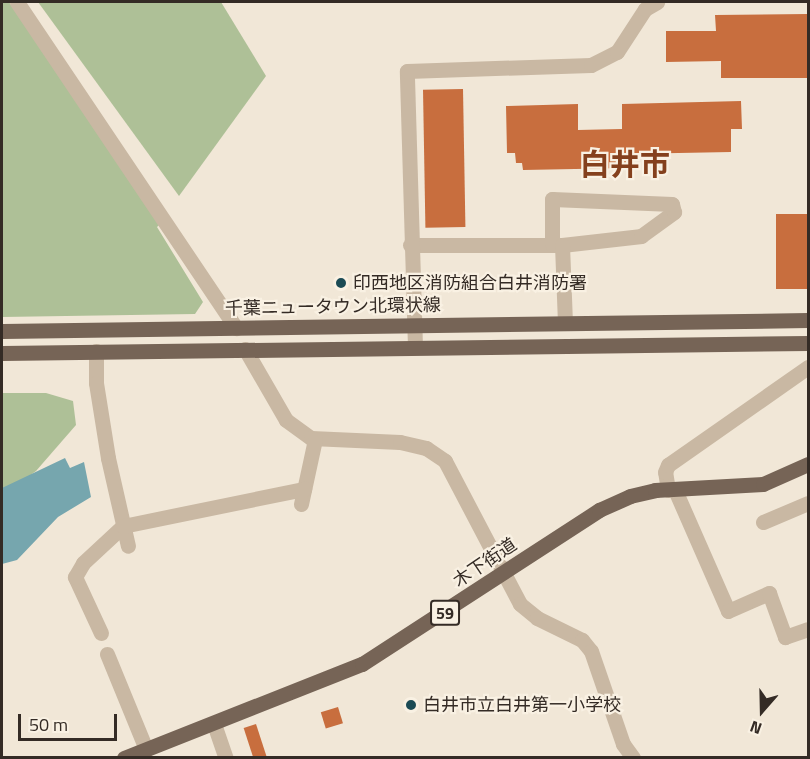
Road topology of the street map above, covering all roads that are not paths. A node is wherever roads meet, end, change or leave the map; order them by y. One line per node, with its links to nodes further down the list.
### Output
1 (17, 2): 8 (street)
2 (646, 4): 3 (street)
3 (410, 245): 4 (street); 7 (street)
4 (557, 245): 4 (street); 6 (street)
5 (808, 320): 6 (main road, 千葉ニュータウン北環状線)
6 (565, 323): 7 (main road, 千葉ニュータウン北環状線)
7 (414, 326): 8 (main road, 千葉ニュータウン北環状線); 11 (street)
8 (236, 328): 9 (main road, 千葉ニュータウン北環状線)
9 (2, 331)
10 (808, 343): 11 (main road)
11 (415, 347): 12 (main road)
12 (245, 349): 13 (main road); 18 (street)
13 (96, 351): 14 (main road); 25 (street)
14 (2, 353)
15 (808, 367): 17 (street)
16 (808, 379): 17 (street)
17 (778, 391): 21 (street)
18 (315, 439): 20 (street); 27 (street)
19 (808, 464): 21 (main road, 木下街道 / 59)
20 (304, 489): 23 (street); 25 (street)
21 (671, 490): 27 (main road, 木下街道 / 59); 28 (street)
22 (808, 502): 24 (street)
23 (301, 504)
24 (763, 522)
25 (123, 526): 26 (street); 29 (street)
26 (128, 546)
27 (503, 574): 31 (main road, 木下街道 / 59); 35 (street)
28 (808, 630)
29 (101, 633)
30 (108, 654): 32 (street)
31 (214, 724): 32 (main road, 木下街道 / 59); 34 (street)
32 (146, 749): 33 (main road, 木下街道 / 59)
33 (124, 758)
34 (226, 758)
35 (633, 758)

